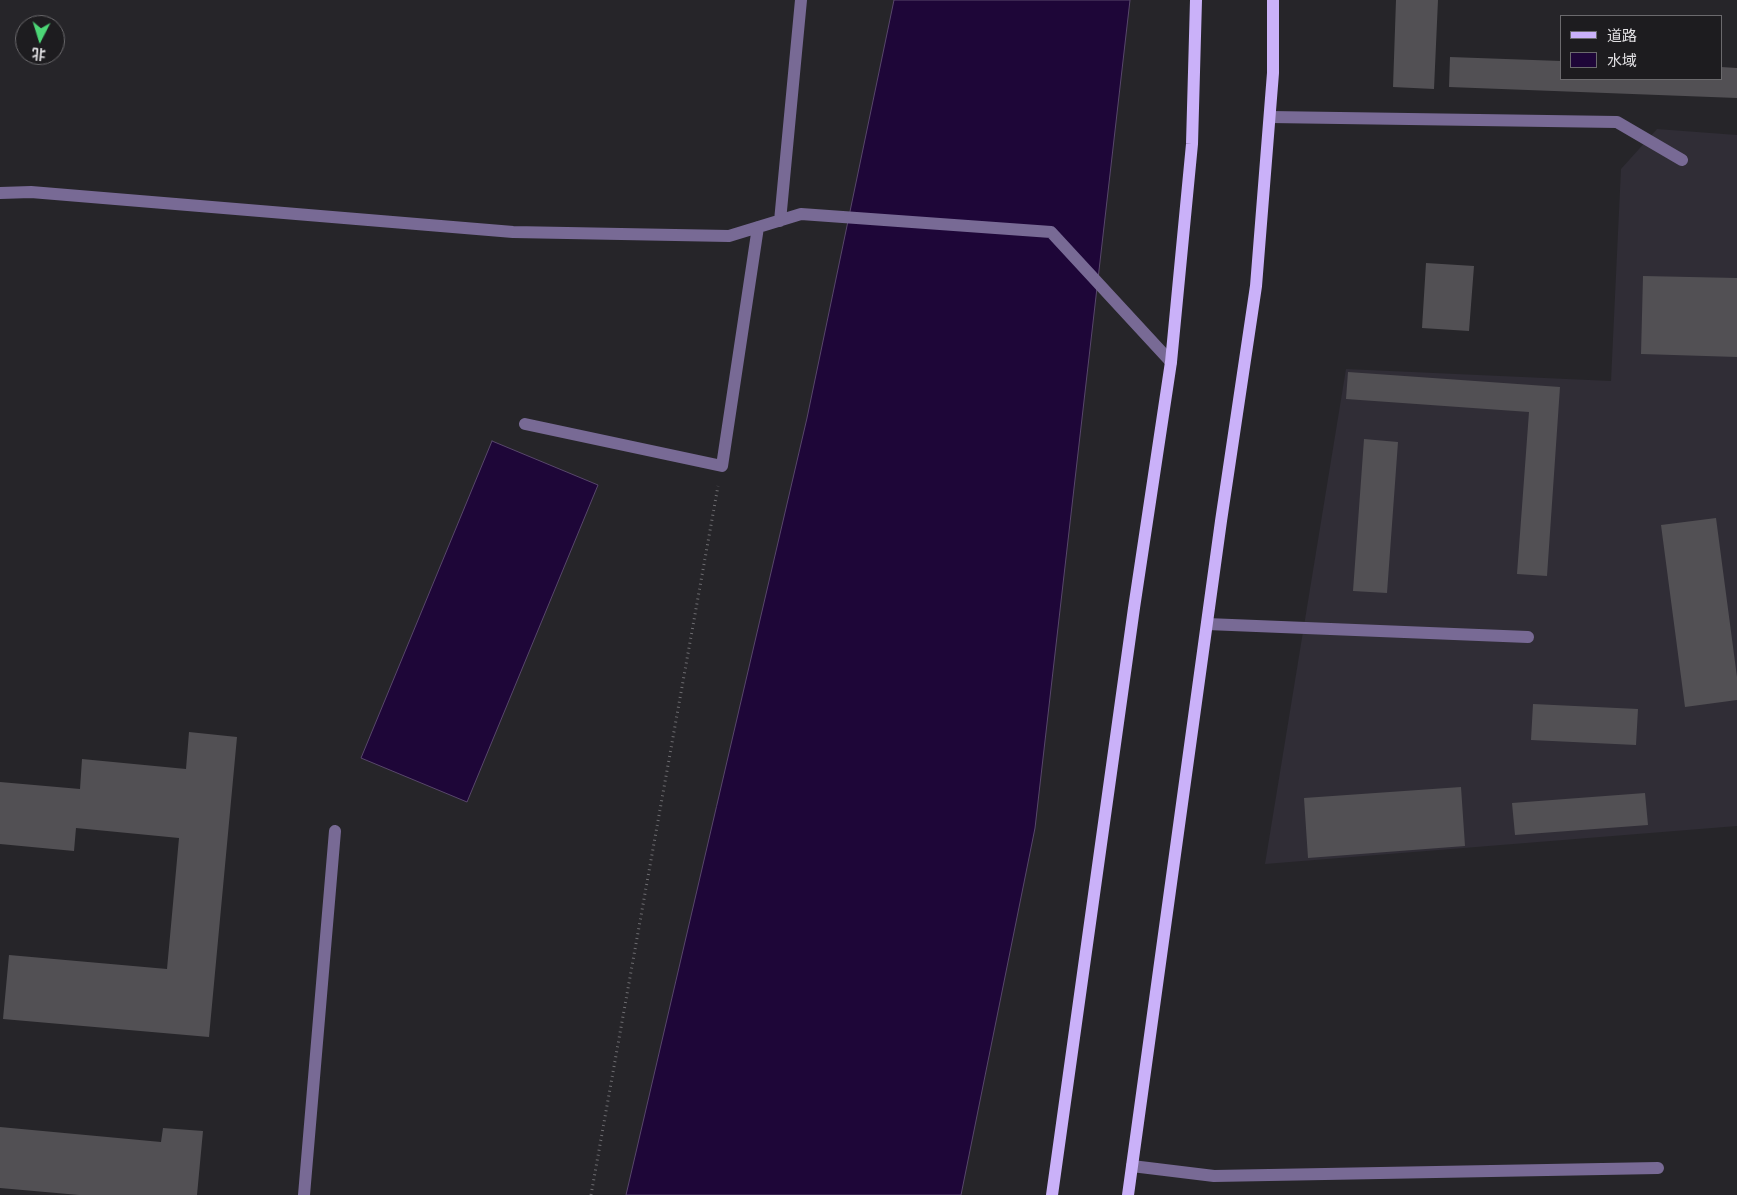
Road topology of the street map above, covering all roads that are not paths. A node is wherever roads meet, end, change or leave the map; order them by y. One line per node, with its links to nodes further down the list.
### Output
1 (801, 0): 7 (street)
2 (1196, 0): 9 (main road)
3 (1273, 0): 4 (main road)
4 (1270, 117): 5 (street); 11 (main road)
5 (1682, 160)
6 (0, 193): 8 (street)
7 (780, 221): 8 (street); 9 (street)
8 (758, 227): 10 (street)
9 (1171, 362): 17 (main road)
10 (525, 424)
11 (1207, 624): 12 (street); 14 (main road)
12 (1528, 637)
13 (335, 831): 16 (street)
14 (1132, 1166): 15 (street); 18 (main road)
15 (1658, 1168)
16 (304, 1195)
17 (1052, 1195)
18 (1128, 1195)

